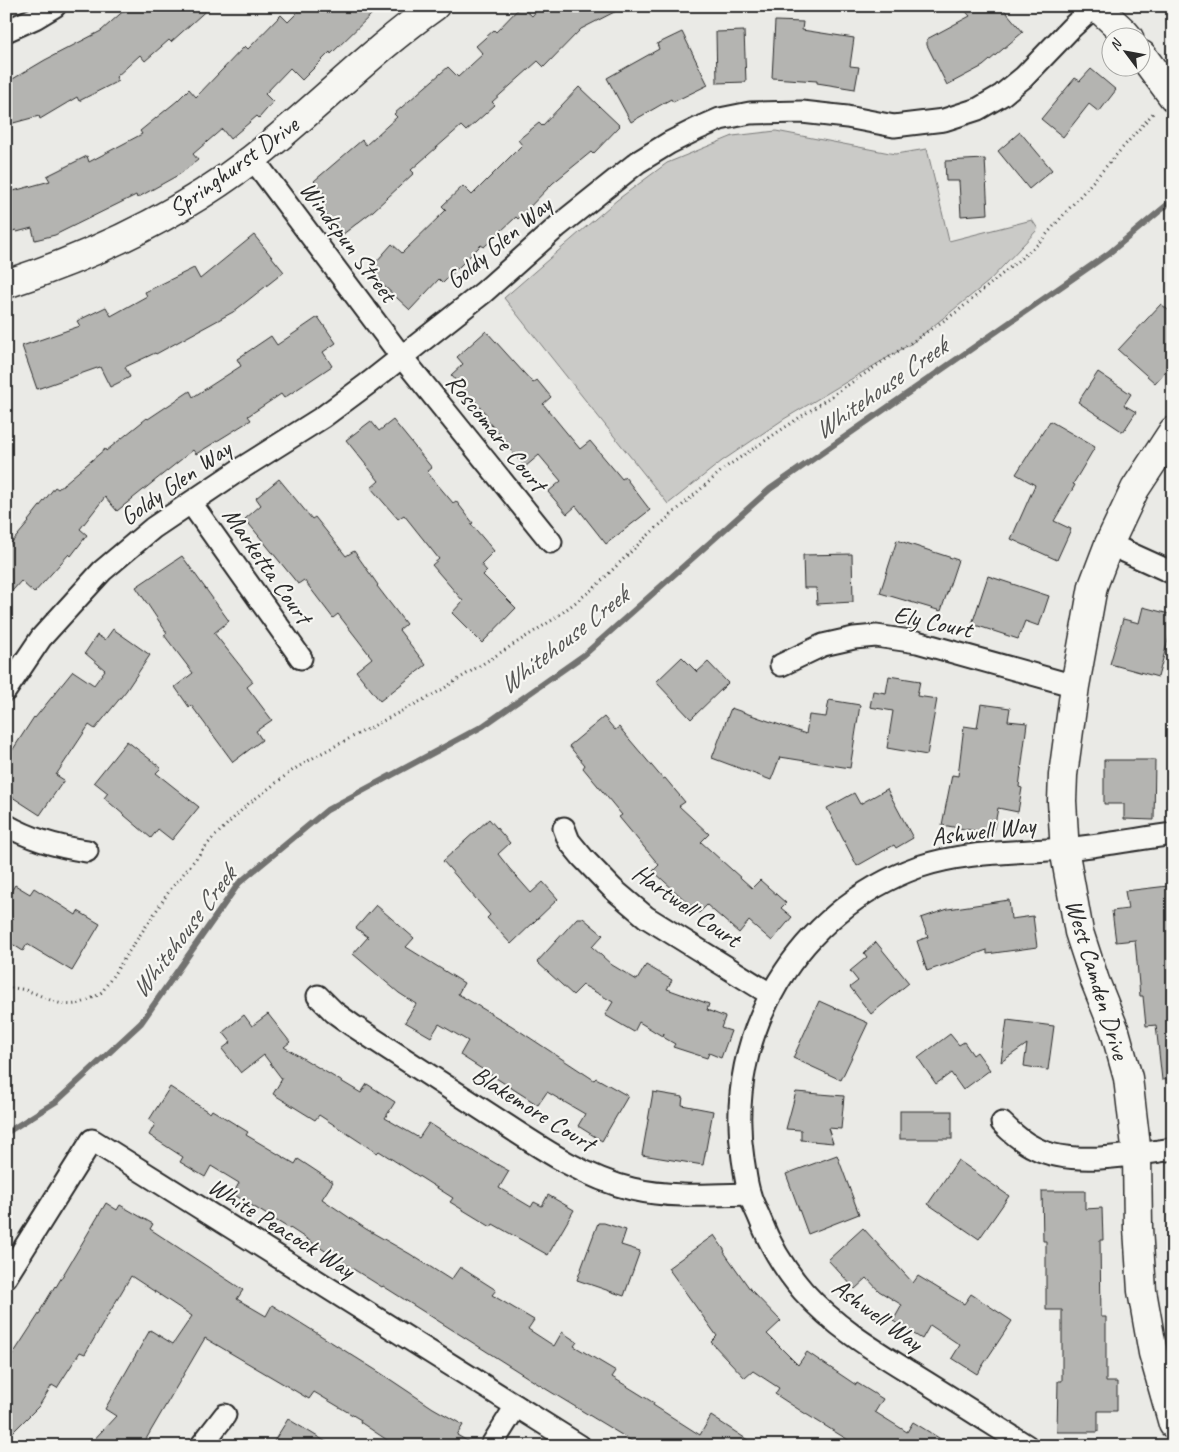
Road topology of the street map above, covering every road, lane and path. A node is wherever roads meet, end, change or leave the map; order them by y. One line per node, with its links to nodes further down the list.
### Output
1 (55, 6): 5 (street)
2 (435, 6): 8 (street, Springhurst Drive)
3 (1095, 6): 4 (street); 10 (street, Goldy Glen Way)
4 (1120, 28)
5 (6, 31)
6 (1152, 77): 7 (street)
7 (1164, 104): 25 (path)
8 (253, 159): 9 (street, Springhurst Drive); 10 (street, Windspun Street)
9 (6, 284)
10 (401, 356): 12 (street, Goldy Glen Way); 13 (street, Roscomare Court)
11 (1173, 432): 14 (street, West Camden Drive)
12 (191, 503): 16 (street, Marketta Court); 19 (street, Goldy Glen Way)
13 (551, 542)
14 (1109, 544): 15 (street); 18 (street, West Camden Drive)
15 (1173, 573)
16 (301, 658)
17 (781, 665): 18 (street, Ely Court)
18 (1076, 686): 23 (street, West Camden Drive)
19 (6, 690)
20 (6, 825): 24 (street)
21 (564, 828): 26 (street, Hartwell Court)
22 (1173, 834): 23 (street, Ashwell Way)
23 (1065, 848): 26 (street, Ashwell Way); 30 (street, West Camden Drive)
24 (87, 851)
25 (6, 988)
26 (770, 994): 31 (street, Ashwell Way)
27 (318, 996): 31 (street, Blakemore Court)
28 (1002, 1122): 30 (street)
29 (1173, 1149): 30 (street)
30 (1137, 1155): 35 (street, West Camden Drive)
31 (749, 1194): 39 (street, Ashwell Way)
32 (6, 1277): 33 (street, White Peacock Way)
33 (516, 1406): 37 (street); 38 (street, White Peacock Way)
34 (225, 1415): 36 (street)
35 (1173, 1424)
36 (201, 1446)
37 (491, 1446)
38 (580, 1446)
39 (1028, 1446)

